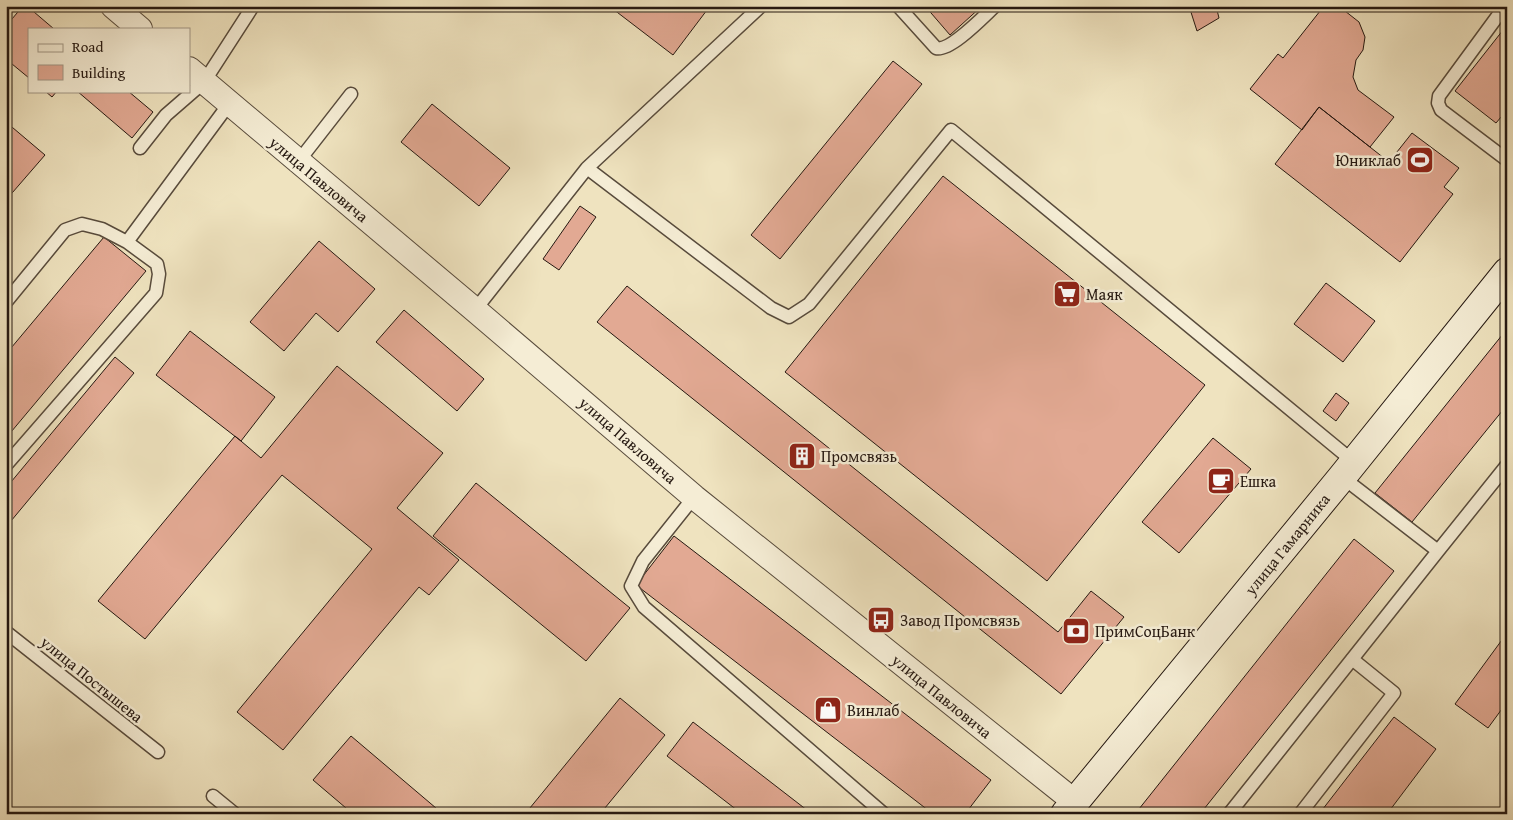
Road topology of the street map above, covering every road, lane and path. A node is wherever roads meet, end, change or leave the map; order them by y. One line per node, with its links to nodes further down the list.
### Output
1 (113, 6): 7 (street)
2 (253, 6): 8 (lane)
3 (761, 6): 15 (lane)
4 (898, 6): 5 (lane)
5 (996, 6)
6 (1504, 6): 13 (lane)
7 (139, 28)
8 (196, 75): 11 (street, улица Павловича)
9 (183, 92): 12 (lane)
10 (351, 94): 14 (lane)
11 (229, 104): 14 (street, улица Павловича); 16 (lane)
12 (140, 148)
13 (1507, 160)
14 (298, 162): 19 (street, улица Павловича)
15 (587, 168): 19 (lane); 22 (lane)
16 (127, 242): 18 (lane); 21 (lane)
17 (1507, 272): 22 (street, улица Гамарника)
18 (6, 302)
19 (475, 310): 23 (street, улица Павловича)
20 (1507, 465): 24 (lane)
21 (6, 466)
22 (1348, 469): 24 (lane); 29 (street, улица Гамарника)
23 (694, 497): 29 (street, улица Павловича); 31 (lane)
24 (1438, 551): 26 (lane)
25 (6, 632): 27 (lane, улица Постышева)
26 (1352, 658): 32 (lane); 33 (lane)
27 (158, 752)
28 (213, 796): 30 (lane)
29 (1070, 808)
30 (235, 814)
31 (884, 814)
32 (1229, 814)
33 (1300, 814)

